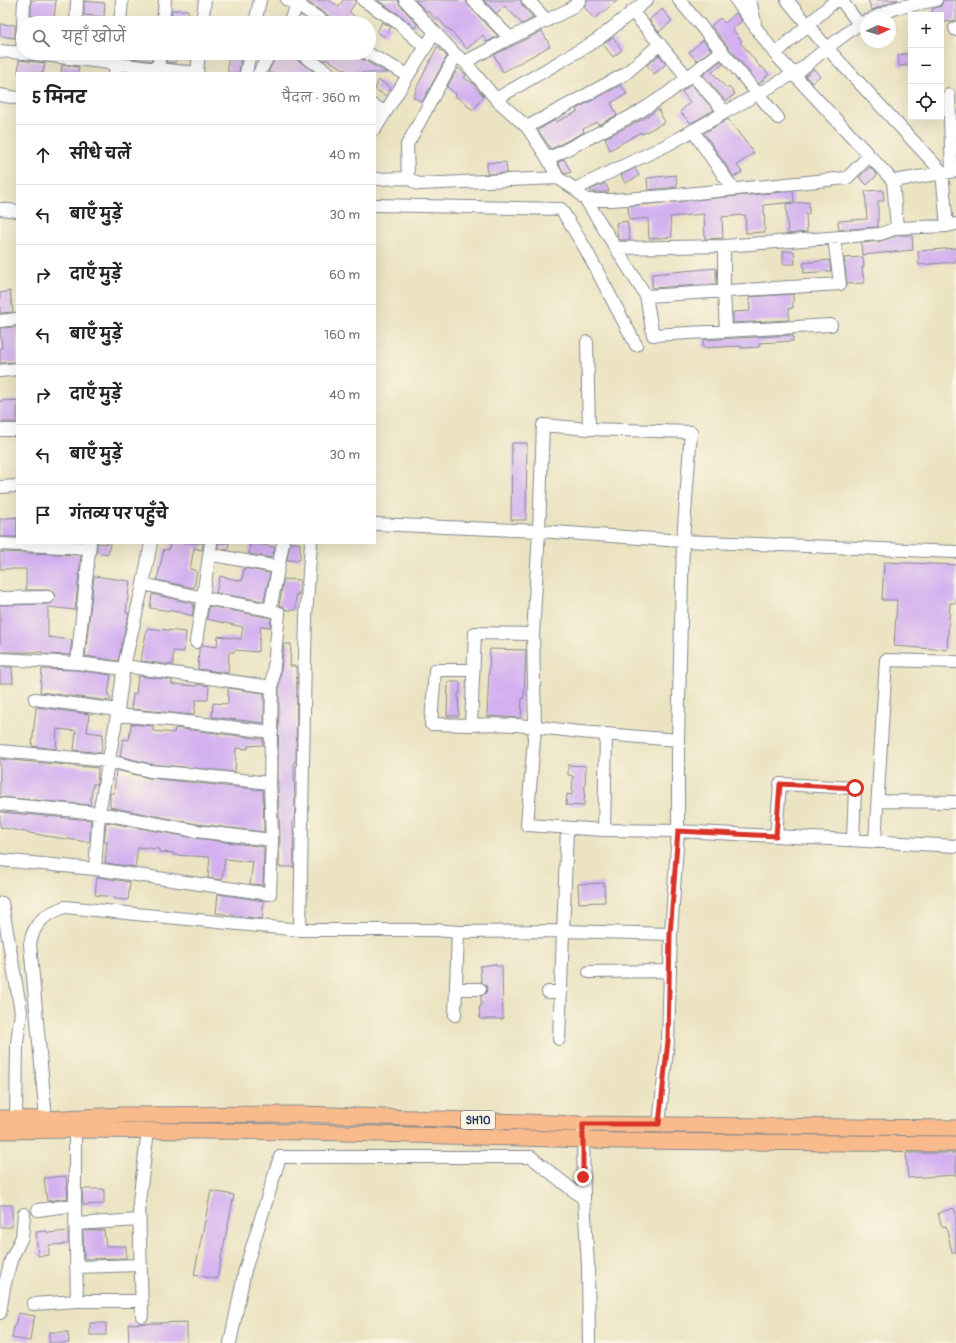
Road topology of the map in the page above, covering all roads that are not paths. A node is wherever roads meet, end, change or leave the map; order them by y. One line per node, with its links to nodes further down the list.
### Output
1 (24, 0): 23 (street)
2 (77, 0): 24 (street)
3 (122, 0): 25 (street)
4 (165, 0): 26 (street)
5 (205, 0): 27 (street)
6 (260, 0): 28 (street)
7 (363, 0): 39 (street)
8 (405, 0): 36 (street)
9 (473, 0): 37 (street)
10 (528, 0): 32 (street)
11 (580, 0): 32 (street)
12 (647, 0): 21 (street)
13 (679, 0): 42 (street)
14 (736, 0): 35 (street)
15 (750, 0): 35 (street)
16 (787, 0): 33 (street)
17 (836, 0): 33 (street)
18 (840, 0): 31 (street)
19 (936, 0): 22 (street)
20 (295, 2): 29 (street); 30 (street)
21 (632, 11): 38 (street); 67 (street)
22 (886, 12)
23 (23, 16)
24 (76, 16)
25 (121, 16)
26 (164, 16)
27 (203, 16)
28 (257, 16)
29 (290, 16)
30 (316, 16)
31 (860, 19)
32 (546, 21): 37 (street)
33 (808, 24): 40 (street); 44 (street)
34 (860, 24): 40 (street)
35 (756, 27): 44 (street)
36 (435, 32): 39 (street); 46 (street)
37 (510, 38): 46 (street)
38 (660, 44): 62 (street); 72 (street)
39 (426, 47): 61 (street)
40 (828, 48): 60 (street); 76 (street)
41 (0, 51): 43 (street)
42 (721, 51): 62 (street); 63 (street)
43 (16, 52)
44 (775, 54): 60 (street)
45 (376, 57): 61 (street)
46 (461, 59): 67 (street); 77 (street)
47 (97, 60): 53 (street)
48 (159, 60): 54 (street)
49 (198, 60): 56 (street)
50 (249, 60): 57 (street)
51 (266, 60): 58 (street)
52 (310, 60): 59 (street)
53 (116, 64): 54 (street)
54 (158, 70): 55 (street)
55 (184, 72)
56 (197, 72)
57 (246, 72)
58 (260, 72)
59 (327, 72)
60 (794, 74): 63 (street); 74 (street)
61 (408, 75): 68 (street)
62 (689, 75): 69 (street); 75 (street)
63 (757, 94): 69 (street); 70 (street)
64 (0, 96): 66 (street)
65 (949, 96): 76 (street)
66 (16, 98)
67 (496, 99): 72 (street)
68 (380, 109): 71 (street)
69 (725, 112): 73 (street)
70 (778, 118)
71 (376, 125)
72 (528, 127): 75 (street)
73 (693, 131): 81 (street); 82 (street)
74 (870, 156): 80 (street); 82 (street)
75 (548, 159): 78 (street)
76 (950, 171): 80 (street); 87 (street)
77 (408, 178): 78 (street); 79 (street)
78 (558, 178): 81 (street)
79 (376, 179)
80 (893, 180): 88 (street)
81 (575, 188): 83 (street)
82 (733, 189): 83 (street)
83 (586, 200): 91 (street)
84 (376, 205): 99 (street)
85 (0, 209): 86 (street)
86 (16, 211)
87 (951, 225): 88 (street)
88 (897, 228): 89 (street)
89 (834, 238): 90 (street); 92 (street)
90 (724, 246): 91 (street); 92 (street)
91 (616, 248): 93 (street)
92 (724, 292): 93 (street); 97 (street)
93 (646, 296): 97 (street)
94 (16, 319): 95 (street)
95 (0, 321)
96 (831, 325): 97 (street)
97 (726, 331)
98 (587, 342): 102 (street)
99 (636, 345)
100 (16, 369): 101 (street)
101 (0, 371)
102 (589, 429): 108 (street); 109 (street)
103 (0, 430): 104 (street)
104 (16, 430)
105 (0, 486): 106 (street)
106 (16, 486)
107 (376, 524): 108 (street)
108 (540, 531): 109 (street); 123 (street)
109 (683, 541): 116 (street); 137 (street)
110 (0, 544): 114 (street)
111 (151, 544): 118 (street)
112 (283, 544): 117 (street)
113 (311, 544): 156 (street)
114 (89, 546): 127 (street)
115 (210, 548): 117 (street); 121 (street)
116 (956, 552)
117 (278, 567): 122 (street)
118 (143, 584): 121 (street); 128 (street)
119 (48, 597): 120 (street)
120 (0, 598)
121 (202, 598): 122 (street); 124 (street)
122 (270, 610): 130 (street)
123 (533, 634): 129 (street); 134 (street)
124 (196, 642)
125 (0, 659): 127 (street)
126 (956, 662): 141 (street)
127 (77, 663): 128 (street)
128 (124, 668): 130 (street); 132 (street)
129 (473, 670): 133 (street); 133 (street)
130 (272, 687): 135 (street)
131 (35, 699): 132 (street)
132 (117, 713): 135 (street); 139 (street)
133 (471, 725): 134 (street)
134 (535, 727): 136 (street); 145 (street)
135 (272, 732): 140 (street)
136 (606, 734): 137 (street); 146 (street)
137 (678, 740): 147 (street)
138 (0, 751): 139 (street)
139 (109, 761): 140 (street); 144 (street)
140 (270, 784): 149 (street)
141 (878, 801): 142 (street); 151 (street)
142 (956, 802)
143 (0, 804): 144 (street)
144 (99, 813): 149 (street); 154 (street)
145 (567, 828): 146 (street); 157 (street)
146 (604, 830): 147 (street)
147 (678, 831): 148 (street); 159 (street)
148 (776, 836): 150 (street); 150 (street)
149 (272, 840): 154 (street)
150 (853, 840): 151 (street)
151 (875, 842): 152 (street)
152 (956, 846)
153 (0, 860): 154 (street)
154 (94, 869)
155 (2, 903): 169 (street)
156 (300, 930): 158 (street); 170 (street)
157 (564, 931): 158 (street); 159 (street); 165 (street)
158 (458, 932): 162 (street)
159 (670, 934): 160 (street)
160 (670, 971): 161 (street); 172 (street)
161 (589, 972)
162 (457, 989): 163 (street); 166 (street)
163 (480, 989)
164 (548, 992): 165 (street)
165 (561, 992): 167 (street)
166 (455, 1015)
167 (559, 1039)
168 (0, 1118): 169 (main road, SH10)
169 (16, 1119): 170 (main road, SH10)
170 (46, 1119): 171 (main road, SH10)
171 (583, 1124): 172 (main road, SH10); 177 (street)
172 (659, 1124): 173 (main road, SH10)
173 (956, 1128)
174 (75, 1130): 175 (main road, SH10); 176 (main road, SH10); 180 (street)
175 (0, 1131)
176 (148, 1131): 177 (main road, SH10); 183 (street)
177 (583, 1140): 178 (main road, SH10); 179 (street)
178 (956, 1144)
179 (584, 1199): 194 (street); 195 (street)
180 (75, 1205): 181 (street); 184 (street)
181 (38, 1210)
182 (24, 1214): 185 (street)
183 (139, 1220): 184 (street); 186 (street)
184 (75, 1224): 187 (street)
185 (6, 1260): 188 (street)
186 (141, 1265): 187 (street); 190 (street)
187 (76, 1267): 189 (street)
188 (2, 1287): 192 (street)
189 (77, 1301): 190 (street); 191 (street)
190 (142, 1301): 193 (street)
191 (33, 1304)
192 (0, 1313)
193 (142, 1316)
194 (230, 1343)
195 (589, 1343)

